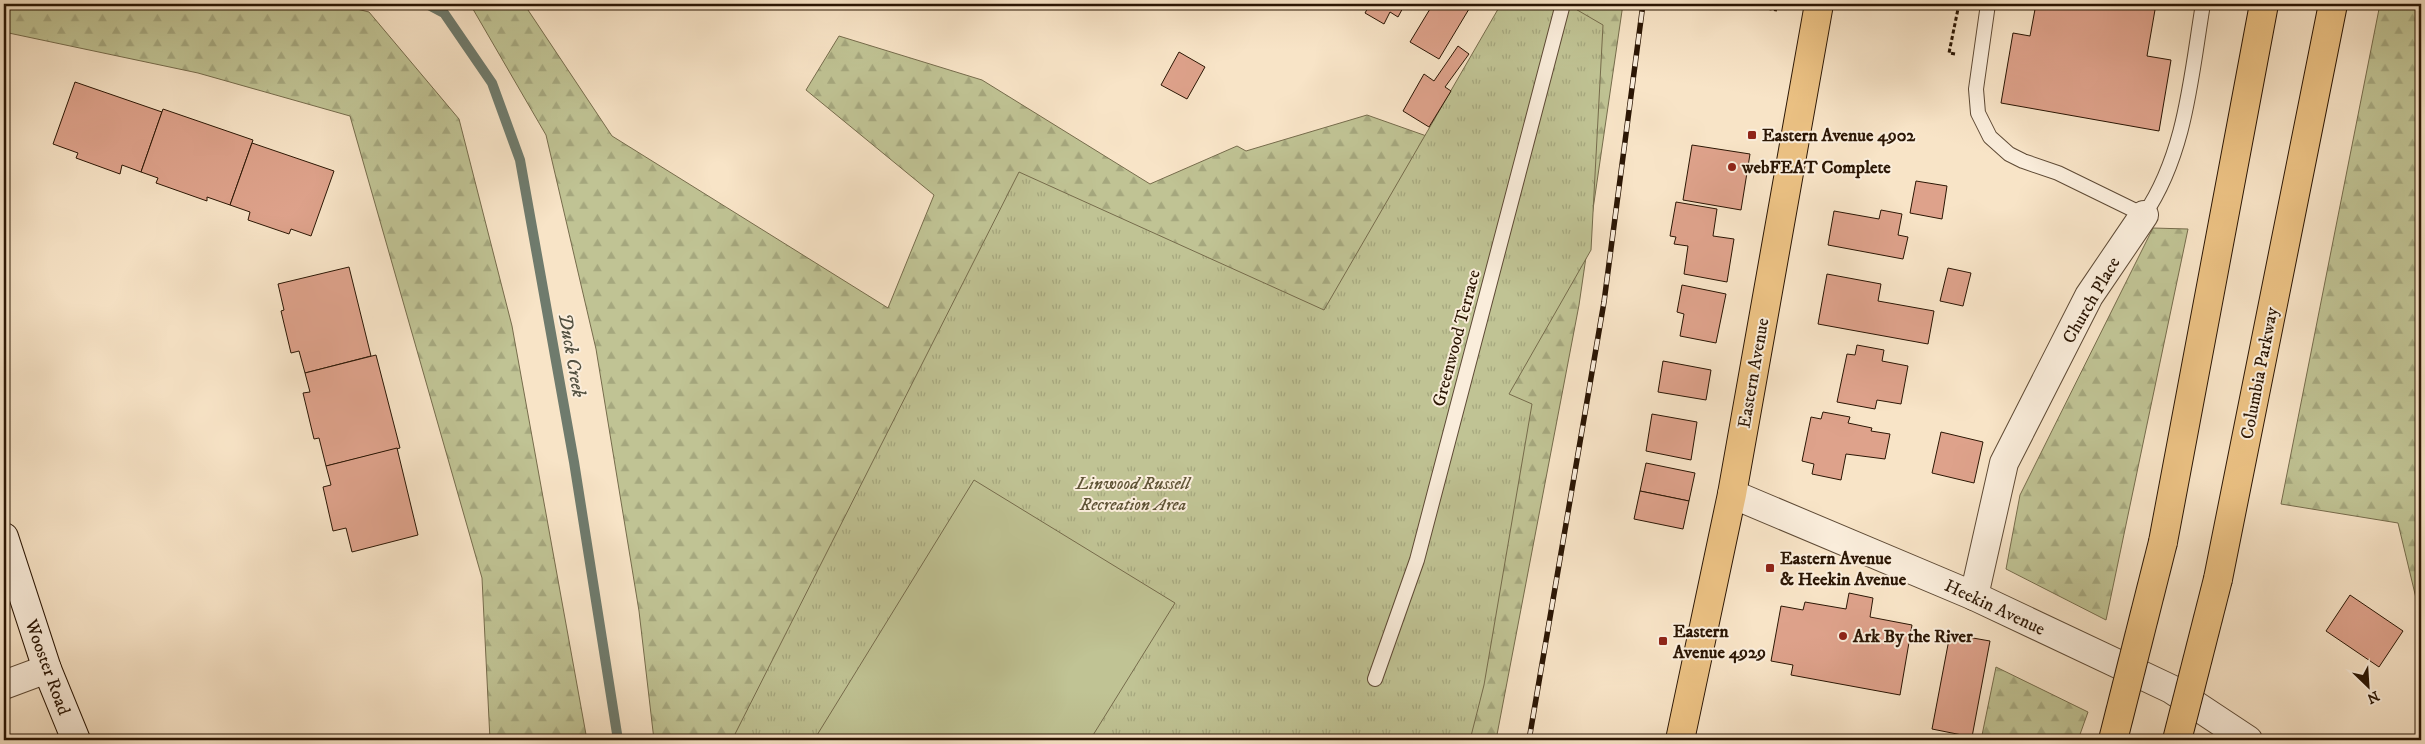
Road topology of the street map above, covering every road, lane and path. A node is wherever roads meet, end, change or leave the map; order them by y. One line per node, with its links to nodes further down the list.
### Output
1 (1564, 4): 16 (lane, Greenwood Terrace)
2 (1742, 4): 9 (path)
3 (1819, 4): 12 (main road, Eastern Avenue)
4 (1959, 4): 10 (path)
5 (1988, 4): 11 (lane)
6 (2203, 4): 11 (lane, Church Place)
7 (2264, 4): 20 (main road, bridge)
8 (2333, 4): 21 (main road, Columbia Parkway, bridge)
9 (1777, 10)
10 (1949, 53)
11 (2144, 214): 14 (street, Church Place)
12 (1732, 494): 14 (street, Heekin Avenue); 19 (main road, Eastern Avenue)
13 (4, 537): 15 (street, Wooster Road)
14 (1974, 596): 22 (street, Heekin Avenue)
15 (47, 669): 17 (street); 18 (street, Wooster Road)
16 (1375, 679)
17 (4, 685)
18 (76, 740)
19 (1680, 740)
20 (2113, 740)
21 (2177, 740)
22 (2248, 740)

